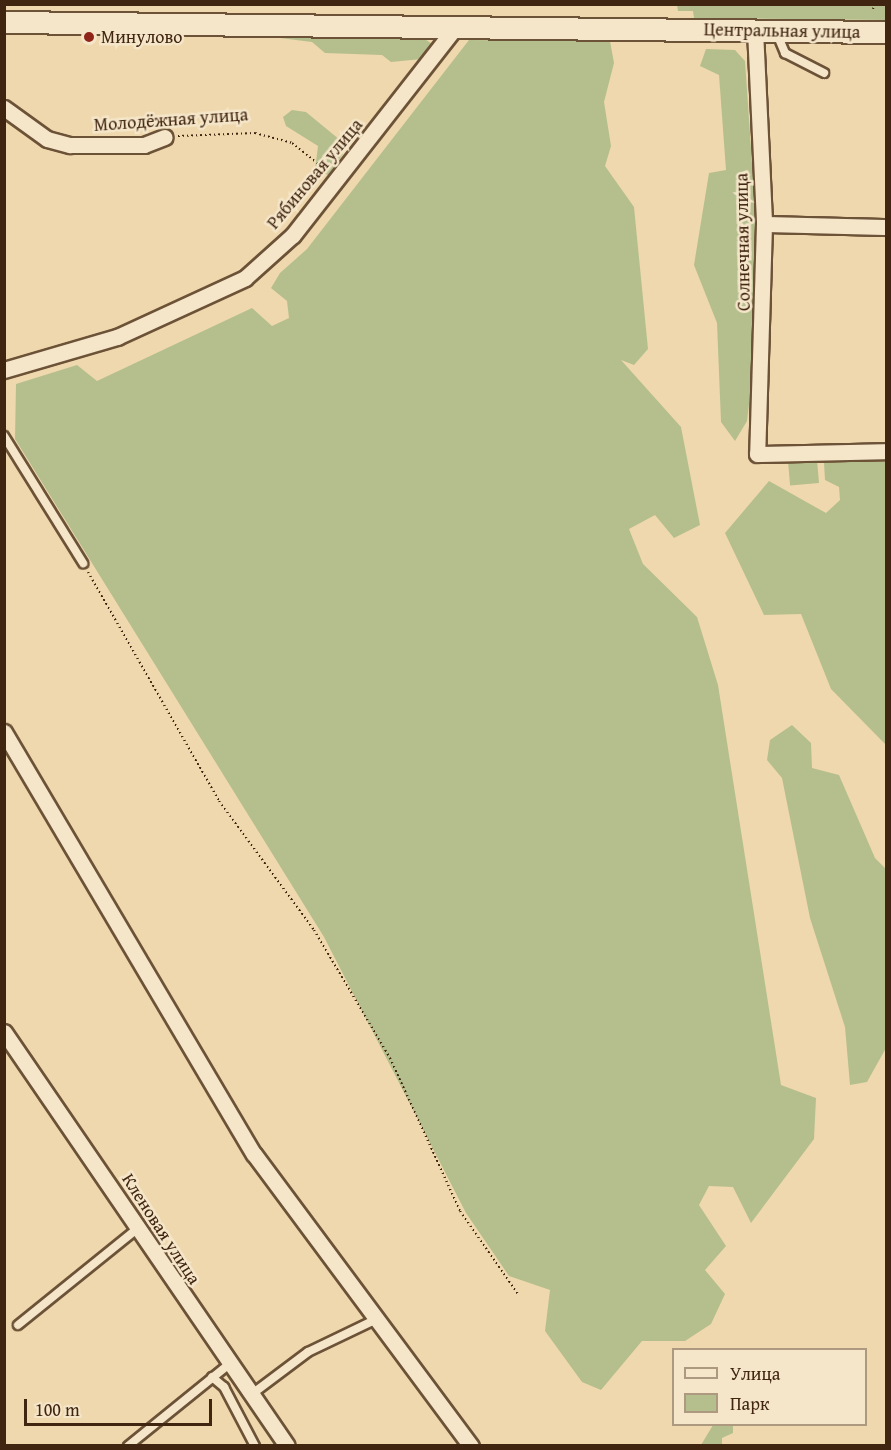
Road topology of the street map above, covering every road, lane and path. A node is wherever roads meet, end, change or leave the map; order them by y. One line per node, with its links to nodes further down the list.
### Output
1 (875, 4): 2 (path)
2 (873, 9)
3 (4, 21): 4 (main road, Центральная улица)
4 (456, 26): 5 (main road, Центральная улица); 10 (street, Рябиновая улица)
5 (765, 30): 6 (main road, Центральная улица); 7 (lane); 11 (street, Солнечная улица)
6 (886, 32)
7 (824, 74)
8 (4, 108): 9 (street, Молодёжная улица)
9 (165, 137): 10 (path, Молодёжная улица)
10 (338, 179): 13 (street, Рябиновая улица)
11 (764, 224): 12 (street); 15 (street, Солнечная улица)
12 (886, 227)
13 (4, 370)
14 (4, 436): 16 (lane)
15 (886, 451)
16 (83, 563): 20 (path)
17 (4, 732): 21 (street)
18 (4, 1032): 19 (street, Кленовая улица)
19 (137, 1229): 22 (lane); 23 (street, Кленовая улица)
20 (518, 1294)
21 (376, 1319): 25 (lane); 26 (street)
22 (18, 1325)
23 (228, 1365): 24 (lane); 25 (street, Кленовая улица)
24 (212, 1377): 27 (lane); 28 (lane)
25 (250, 1395): 29 (street, Кленовая улица)
26 (463, 1442)
27 (128, 1446)
28 (255, 1446)
29 (287, 1446)

